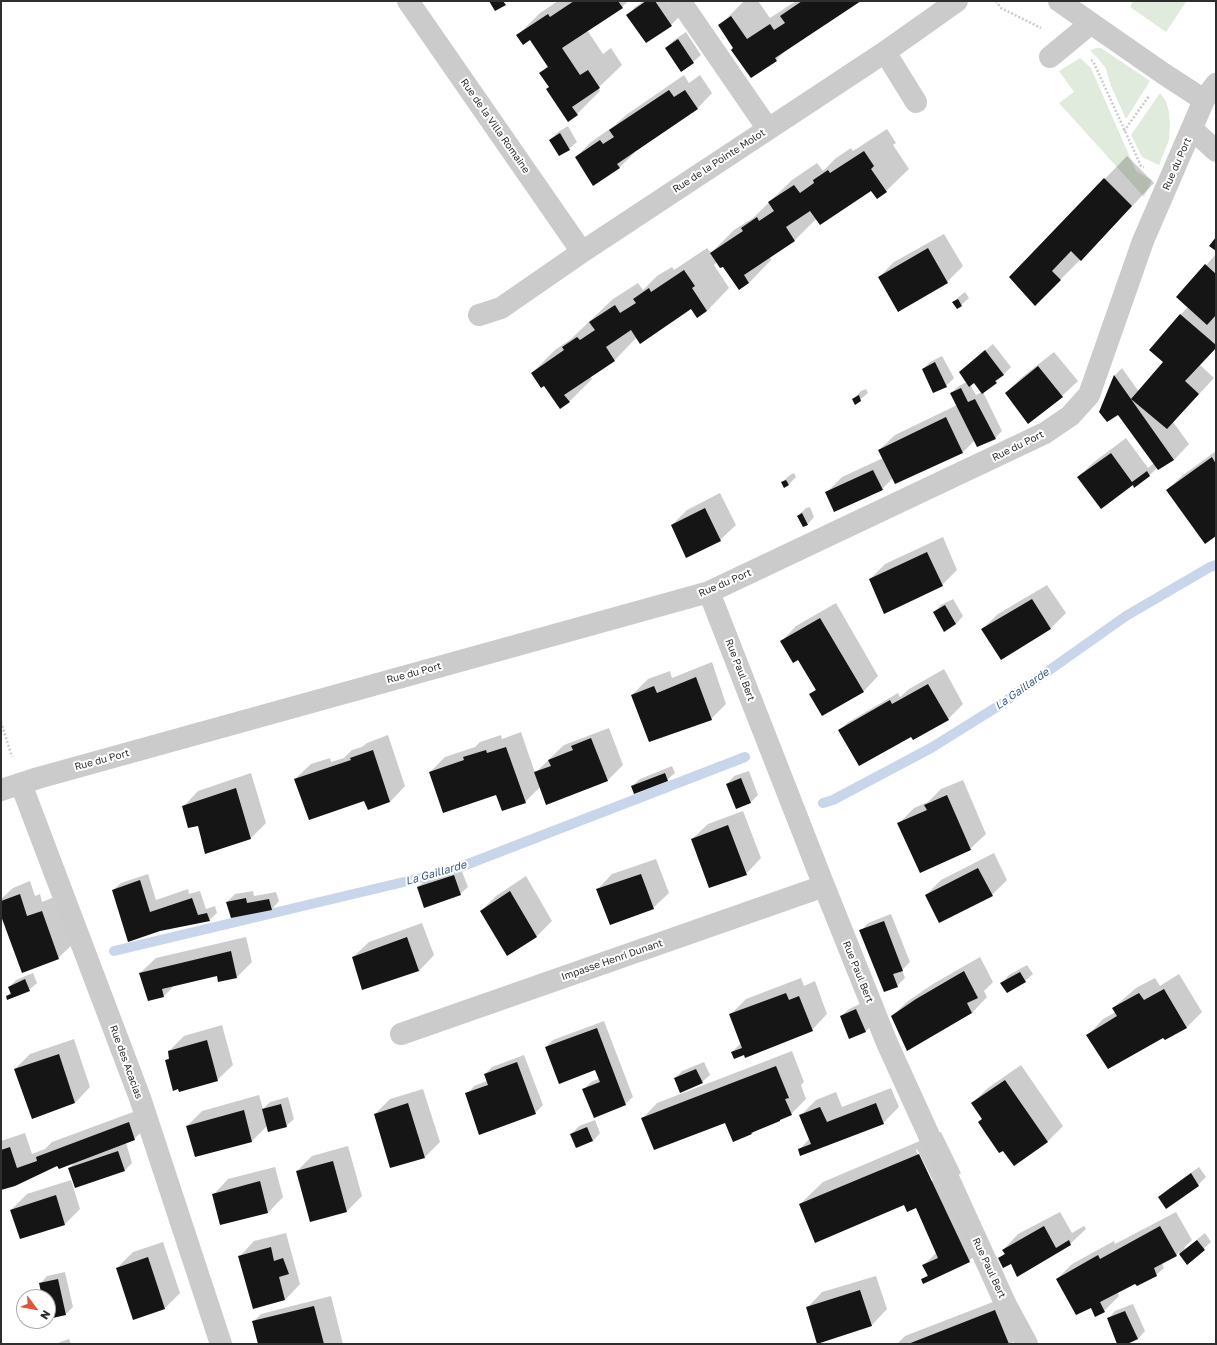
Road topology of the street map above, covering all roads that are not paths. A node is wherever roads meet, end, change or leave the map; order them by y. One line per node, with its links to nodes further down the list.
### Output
1 (408, 1): 13 (street, Rue de la Villa Romaine)
2 (680, 1): 10 (street)
3 (957, 1): 6 (street, Rue de la Pointe Molot)
4 (1058, 1): 5 (street)
5 (1090, 24): 7 (street); 8 (street)
6 (885, 52): 9 (street); 10 (street, Rue de la Pointe Molot)
7 (1050, 57)
8 (1210, 92): 11 (street, Rue du Port)
9 (916, 102)
10 (768, 129): 13 (street, Rue de la Pointe Molot)
11 (1192, 129): 12 (street); 15 (street, Rue du Port)
12 (1216, 151)
13 (582, 252): 14 (street, Rue de la Pointe Molot)
14 (479, 315)
15 (710, 592): 16 (street, Rue du Port); 18 (street, Rue Paul Bert)
16 (21, 784): 17 (street, Rue du Port); 20 (street, Rue des Acacias)
17 (1, 790)
18 (824, 886): 19 (street, Impasse Henri Dunant); 21 (street, Rue Paul Bert)
19 (401, 1034)
20 (221, 1344)
21 (1027, 1344)

